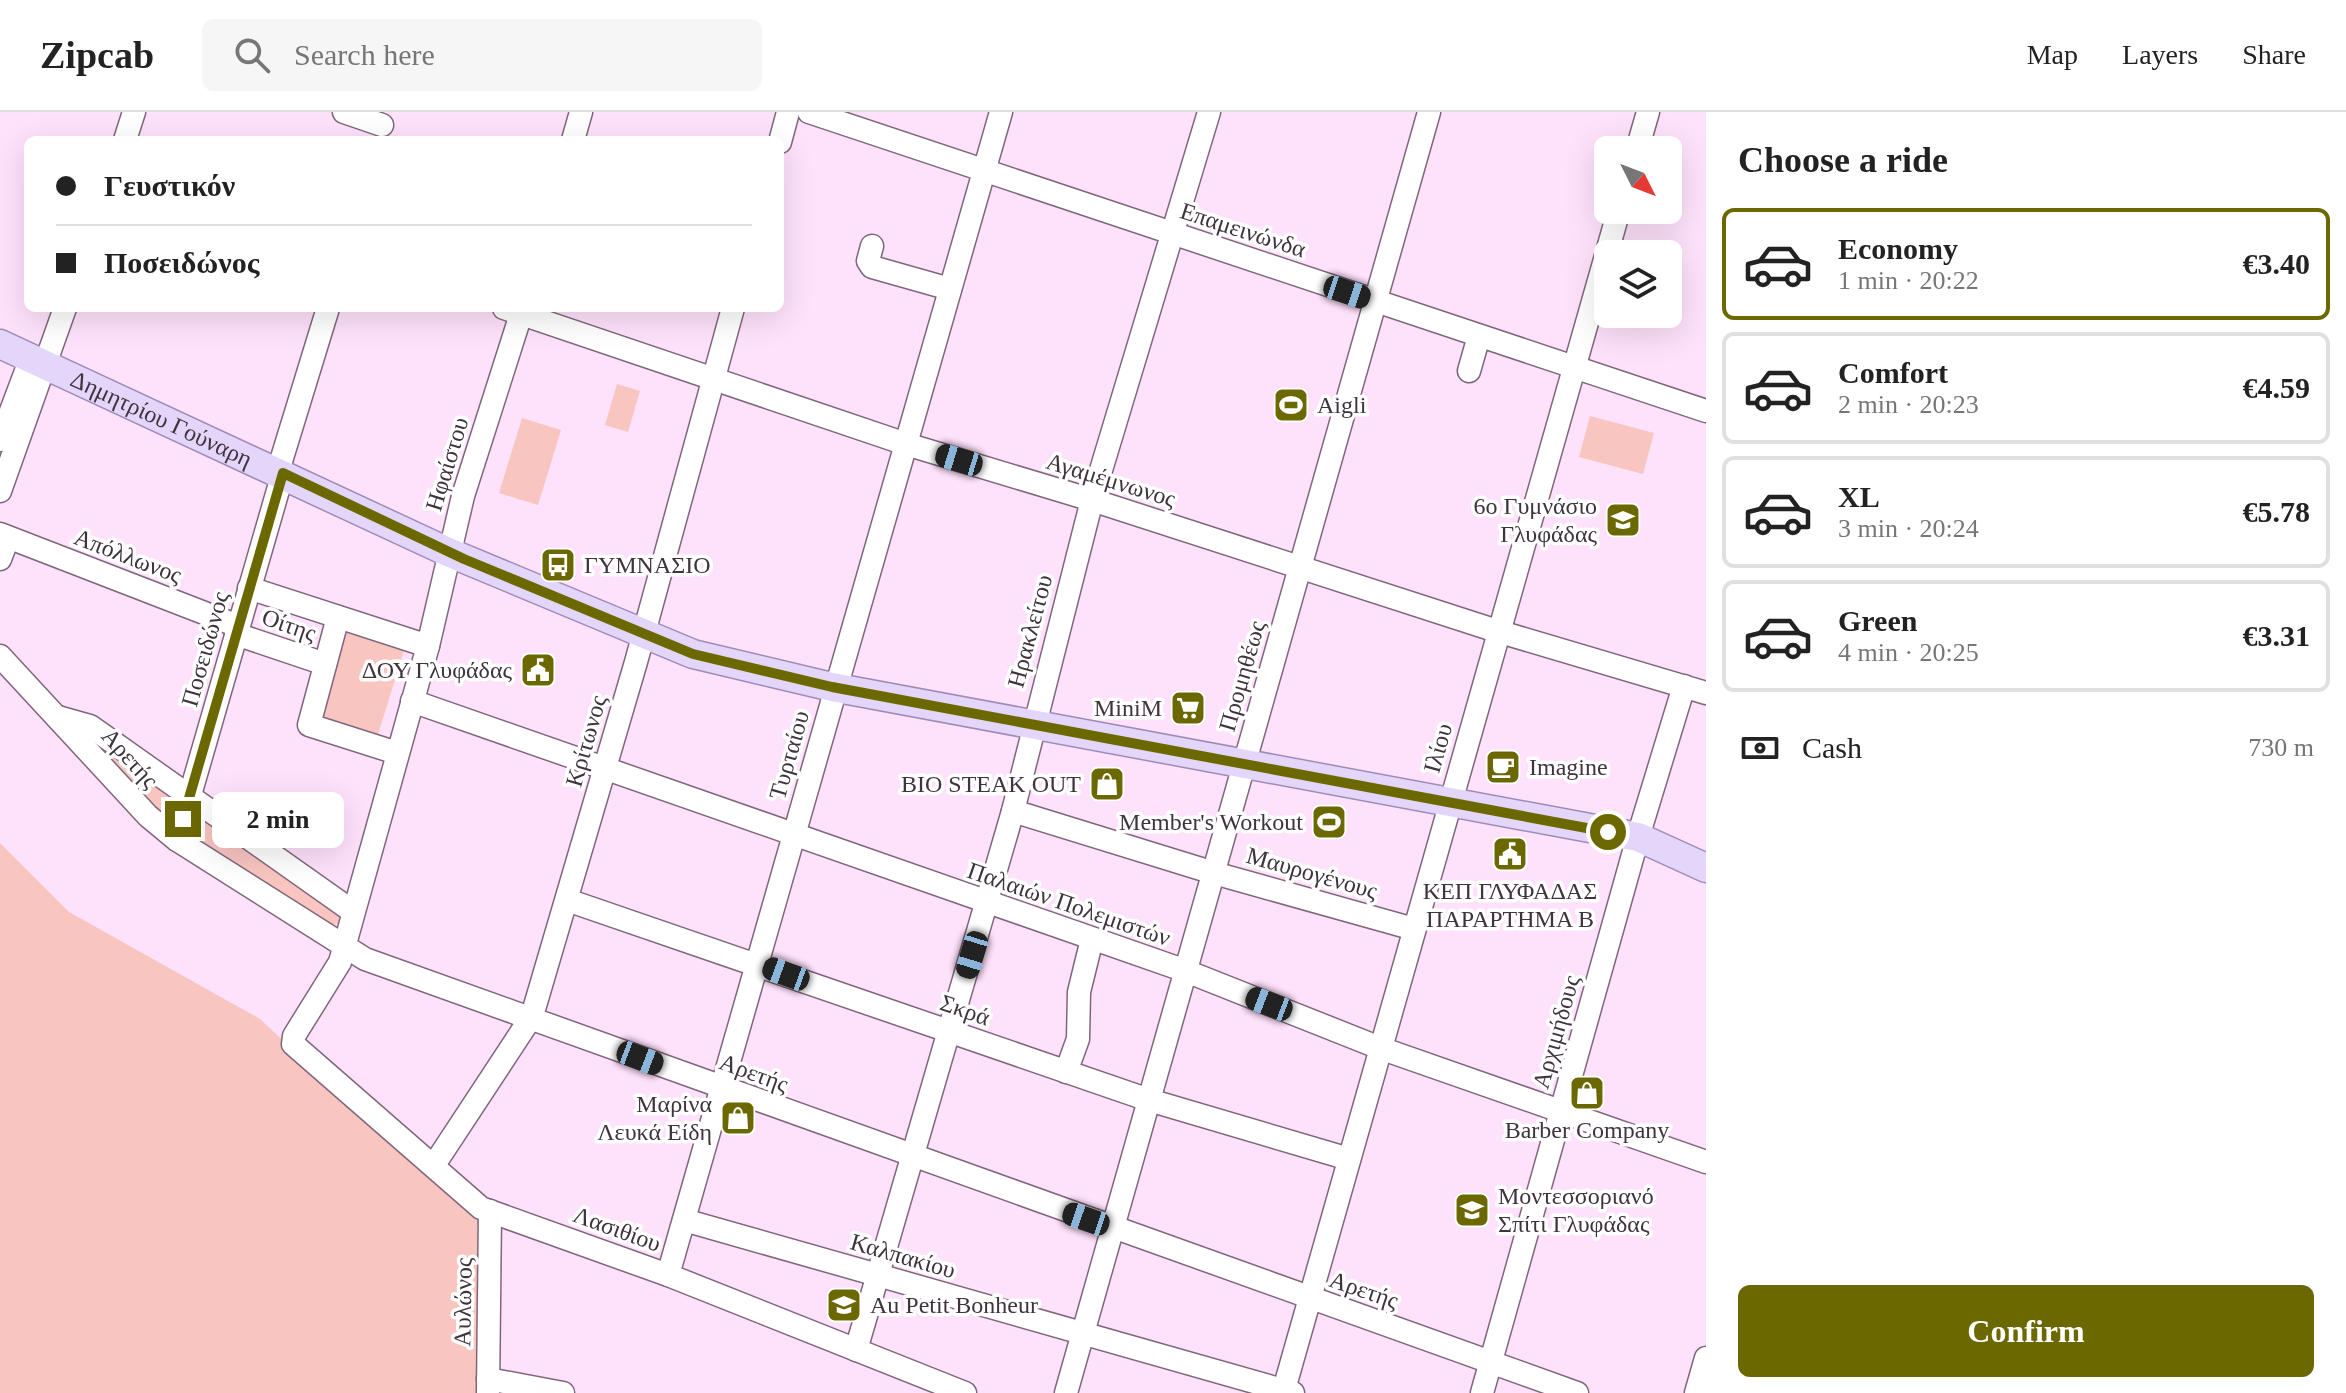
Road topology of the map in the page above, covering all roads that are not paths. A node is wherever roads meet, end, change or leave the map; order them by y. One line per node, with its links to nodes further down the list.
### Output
1 (134, 112): 11 (street)
2 (344, 112): 10 (street)
3 (581, 112): 12 (street)
4 (788, 112): 13 (street)
5 (809, 112): 15 (street, Επαμεινώνδα)
6 (1001, 112): 15 (street, Τυρταίου)
7 (1209, 112): 17 (street, Ηρακλείτου)
8 (1429, 112): 20 (street, Προμηθέως)
9 (1648, 112): 14 (street)
10 (382, 126)
11 (126, 136)
12 (574, 136)
13 (782, 136)
14 (1641, 136)
15 (985, 171): 17 (street, Επαμεινώνδα); 19 (street, Τυρταίου)
16 (1615, 224): 29 (street, Ιλίου)
17 (1174, 234): 20 (street, Επαμεινώνδα); 37 (street, Ηρακλείτου)
18 (872, 246): 19 (street)
19 (950, 289): 34 (street, Τυρταίου)
20 (1376, 301): 26 (street, Επαμεινώνδα); 41 (street, Προμηθέως)
21 (63, 312): 28 (street)
22 (327, 312): 35 (street, Ποσειδώνος)
23 (515, 312): 39 (street, Ηφαίστου)
24 (522, 312): 31 (street, Αγαμέμνωνος)
25 (732, 312): 31 (street, Κρίτωνος)
26 (1479, 336): 29 (street, Επαμεινώνδα); 30 (street)
27 (0, 344): 28 (main road, Δημητρίου Γούναρη)
28 (38, 361): 33 (street); 35 (main road, Δημητρίου Γούναρη); 36 (street)
29 (1574, 368): 32 (street, Επαμεινώνδα); 45 (street, Ιλίου)
30 (1469, 371)
31 (712, 379): 34 (street, Αγαμέμνωνος); 46 (street, Κρίτωνος)
32 (1706, 411)
33 (0, 440)
34 (906, 444): 37 (street, Αγαμέμνωνος); 51 (street, Τυρταίου)
35 (280, 472): 39 (main road, Δημητρίου Γούναρη); 42 (street, Ποσειδώνος)
36 (0, 491)
37 (1092, 500): 41 (street, Αγαμέμνωνος); 55 (street, Ηρακλείτου)
38 (4, 536): 40 (street); 44 (street, Απόλλωνος)
39 (448, 552): 46 (main road, Δημητρίου Γούναρη); 47 (street, Ηφαίστου)
40 (0, 559)
41 (1300, 567): 45 (street, Αγαμέμνωνος); 57 (street, Προμηθέως)
42 (249, 588): 43 (street); 44 (street, Ποσειδώνος)
43 (338, 617): 47 (street); 49 (street)
44 (237, 630): 49 (street, Οίτης); 59 (street, Ποσειδώνος)
45 (1497, 631): 50 (street, Αγαμέμνωνος); 60 (street, Ιλίου)
46 (643, 634): 51 (main road, Δημητρίου Γούναρη); 58 (street, Κρίτωνος)
47 (428, 646): 53 (street, Ηφαίστου)
48 (0, 656): 54 (street, Αρετής)
49 (325, 664): 56 (street)
50 (1684, 686): 52 (street, Αγαμέμνωνος); 63 (street, Αρχιμήδους)
51 (836, 687): 55 (main road, Δημητρίου Γούναρη); 62 (street, Τυρταίου)
52 (1706, 693)
53 (412, 701): 56 (street, Ηφαίστου); 58 (street, Παλαιών Πολεμιστών)
54 (57, 717): 59 (street); 64 (street, Αρετής)
55 (1033, 724): 57 (main road, Δημητρίου Γούναρη); 61 (street, Ηρακλείτου)
56 (397, 753): 69 (street, Ηφαίστου)
57 (1244, 766): 60 (main road, Δημητρίου Γούναρη); 66 (street, Προμηθέως)
58 (604, 770): 62 (street, Παλαιών Πολεμιστών); 67 (street, Κρίτωνος)
59 (189, 799): 64 (street, Ποσειδώνος); 69 (street)
60 (1449, 803): 63 (main road, Δημητρίου Γούναρη); 70 (street, Ιλίου)
61 (1013, 811): 66 (street, Μαυρογένους); 68 (street, Ηρακλείτου)
62 (793, 834): 68 (street, Παλαιών Πολεμιστών); 73 (street, Τυρταίου)
63 (1638, 837): 65 (main road, Δημητρίου Γούναρη); 82 (street, Αρχιμήδους)
64 (177, 840): 72 (street, Αρετής)
65 (1706, 868)
66 (1214, 873): 70 (street, Μαυρογένους); 74 (street, Προμηθέως)
67 (567, 900): 73 (street, Σκρά); 75 (street, Κρίτωνος)
68 (987, 903): 71 (street, Παλαιών Πολεμιστών); 76 (street, Ηρακλείτου)
69 (352, 911): 72 (street, Ηφαίστου)
70 (1414, 929): 78 (street, Ιλίου)
71 (1092, 939): 74 (street, Παλαιών Πολεμιστών); 79 (street)
72 (343, 946): 75 (street, Αρετής); 77 (street, Ηφαίστου)
73 (757, 963): 76 (street, Σκρά); 80 (street, Τυρταίου)
74 (1186, 971): 78 (street, Παλαιών Πολεμιστών); 81 (street, Προμηθέως)
75 (532, 1016): 80 (street, Αρετής); 86 (street, Κρίτωνος)
76 (949, 1032): 79 (street, Σκρά); 83 (street, Ηρακλείτου)
77 (293, 1044): 86 (street, Λασιθίου)
78 (1380, 1048): 82 (street, Παλαιών Πολεμιστών); 84 (street, Ιλίου)
79 (1066, 1072): 81 (street, Σκρά)
80 (721, 1089): 83 (street, Αρετής); 88 (street, Τυρταίου)
81 (1149, 1100): 84 (street, Σκρά); 89 (street, Προμηθέως)
82 (1561, 1109): 85 (street, Παλαιών Πολεμιστών); 96 (street, Αρχιμήδους)
83 (912, 1157): 89 (street, Αρετής); 91 (street, Ηρακλείτου)
84 (1349, 1159): 92 (street, Ιλίου)
85 (1706, 1162)
86 (434, 1165): 87 (street, Λασιθίου)
87 (490, 1211): 90 (street, Λασιθίου); 98 (street, Αυλώνος)
88 (684, 1220): 90 (street, Τυρταίου); 91 (street, Καλπακίου)
89 (1113, 1229): 92 (street, Αρετής); 93 (street, Προμηθέως)
90 (668, 1275): 94 (street, Λασιθίου)
91 (878, 1276): 93 (street, Καλπακίου); 94 (street, Ηρακλείτου)
92 (1310, 1299): 96 (street, Αρετής); 99 (street, Ιλίου)
93 (1083, 1335): 99 (street, Καλπακίου); 102 (street, Προμηθέως)
94 (856, 1350): 97 (street, Λασιθίου)
95 (1706, 1358): 105 (street)
96 (1491, 1363): 103 (street, Αρχιμήδους); 104 (street, Αρετής)
97 (920, 1384): 101 (street, Λασιθίου)
98 (488, 1386): 100 (street)
99 (1287, 1392)
100 (563, 1393)
101 (965, 1393)
102 (1066, 1393)
103 (1482, 1393)
104 (1577, 1393)
105 (1696, 1393)

